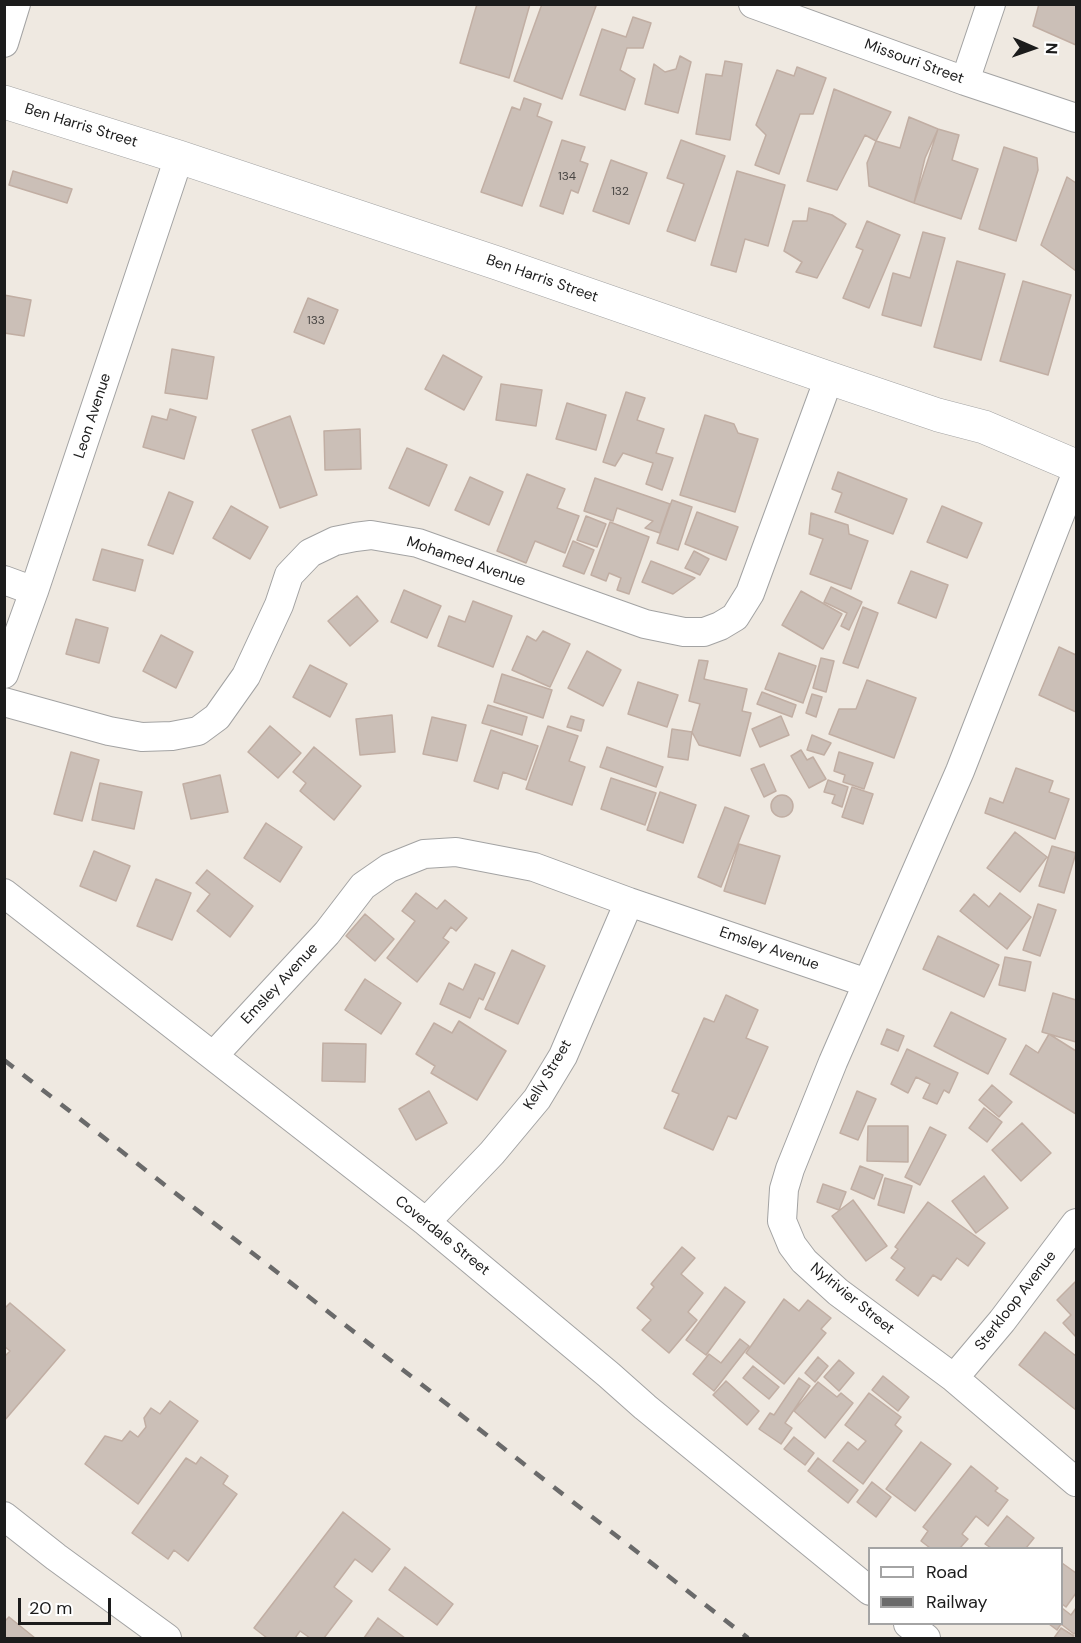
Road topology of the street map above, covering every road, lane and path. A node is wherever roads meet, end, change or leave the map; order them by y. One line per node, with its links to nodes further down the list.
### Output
1 (16, 4): 4 (street)
2 (753, 4): 5 (street, Missouri Street)
3 (991, 4): 5 (street)
4 (4, 43)
5 (965, 81): 7 (street, Missouri Street)
6 (4, 102): 8 (street, Ben Harris Street)
7 (1077, 118)
8 (179, 157): 9 (street, Ben Harris Street); 13 (street, Leon Avenue)
9 (829, 378): 10 (street, Ben Harris Street); 15 (street, Mohamed Avenue)
10 (1077, 466)
11 (1077, 474): 18 (street)
12 (4, 580): 13 (street)
13 (34, 591): 14 (street, Leon Avenue)
14 (4, 674)
15 (4, 702)
16 (4, 893): 19 (street, Coverdale Street)
17 (629, 902): 18 (street, Emsley Avenue); 19 (street, Emsley Avenue); 20 (street, Kelly Street)
18 (867, 983): 22 (street, Nylrivier Street)
19 (214, 1055): 20 (street, Coverdale Street)
20 (426, 1222): 25 (street, Coverdale Street)
21 (1077, 1223): 22 (street, Sterkloop Avenue)
22 (954, 1378): 23 (street, Nylrivier Street)
23 (1077, 1482)
24 (4, 1516): 27 (street)
25 (868, 1589)
26 (910, 1625): 28 (street)
27 (167, 1638)
28 (926, 1638)

